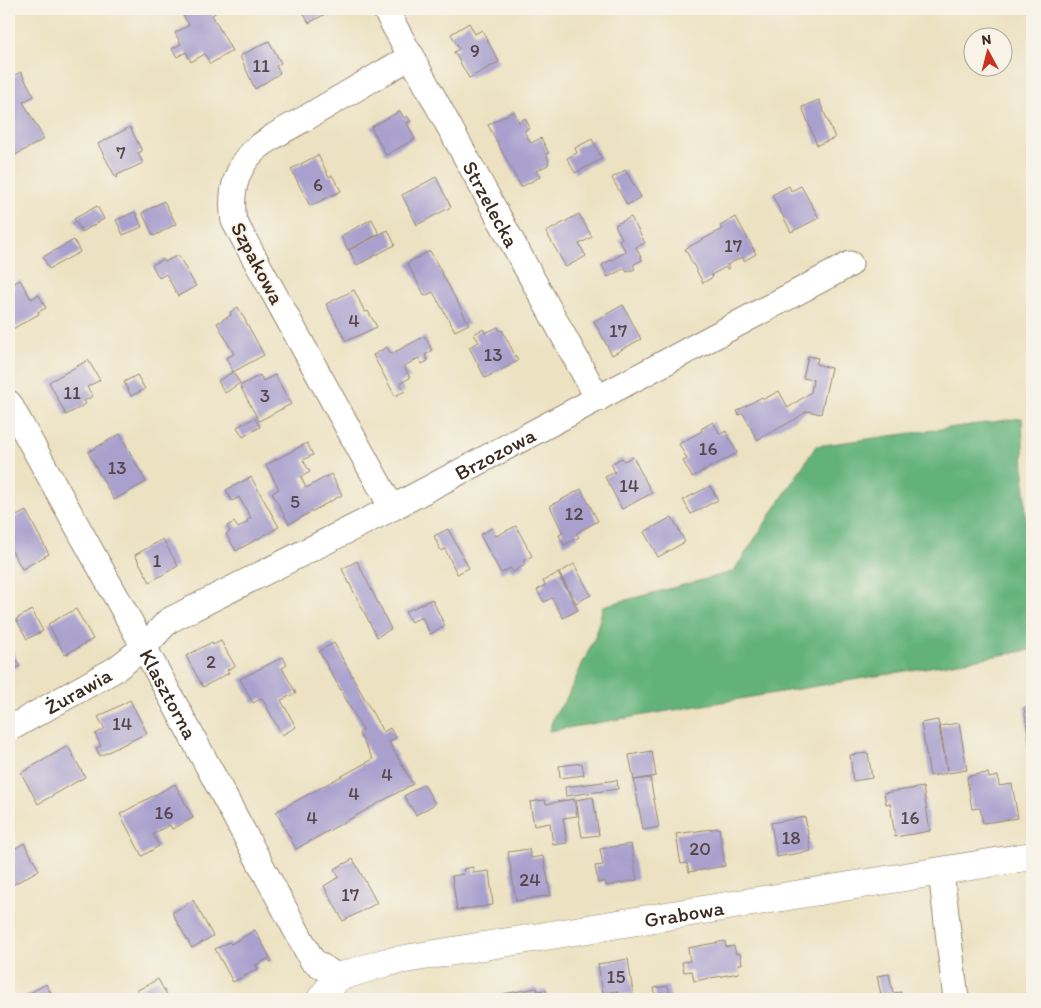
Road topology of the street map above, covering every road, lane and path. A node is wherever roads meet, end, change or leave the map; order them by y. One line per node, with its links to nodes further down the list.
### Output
1 (385, 9): 2 (street, Strzelecka)
2 (412, 56): 4 (street, Strzelecka); 6 (street, Szpakowa)
3 (850, 264): 4 (street, Brzozowa)
4 (598, 399): 6 (street, Brzozowa)
5 (9, 404): 7 (street, Klasztorna)
6 (392, 508): 7 (street, Brzozowa)
7 (144, 647): 8 (street, Żurawia); 11 (street, Klasztorna)
8 (9, 729)
9 (1032, 856): 10 (street, Grabowa)
10 (941, 872): 11 (street, Grabowa); 13 (street)
11 (338, 977): 12 (street)
12 (321, 999)
13 (956, 999)

